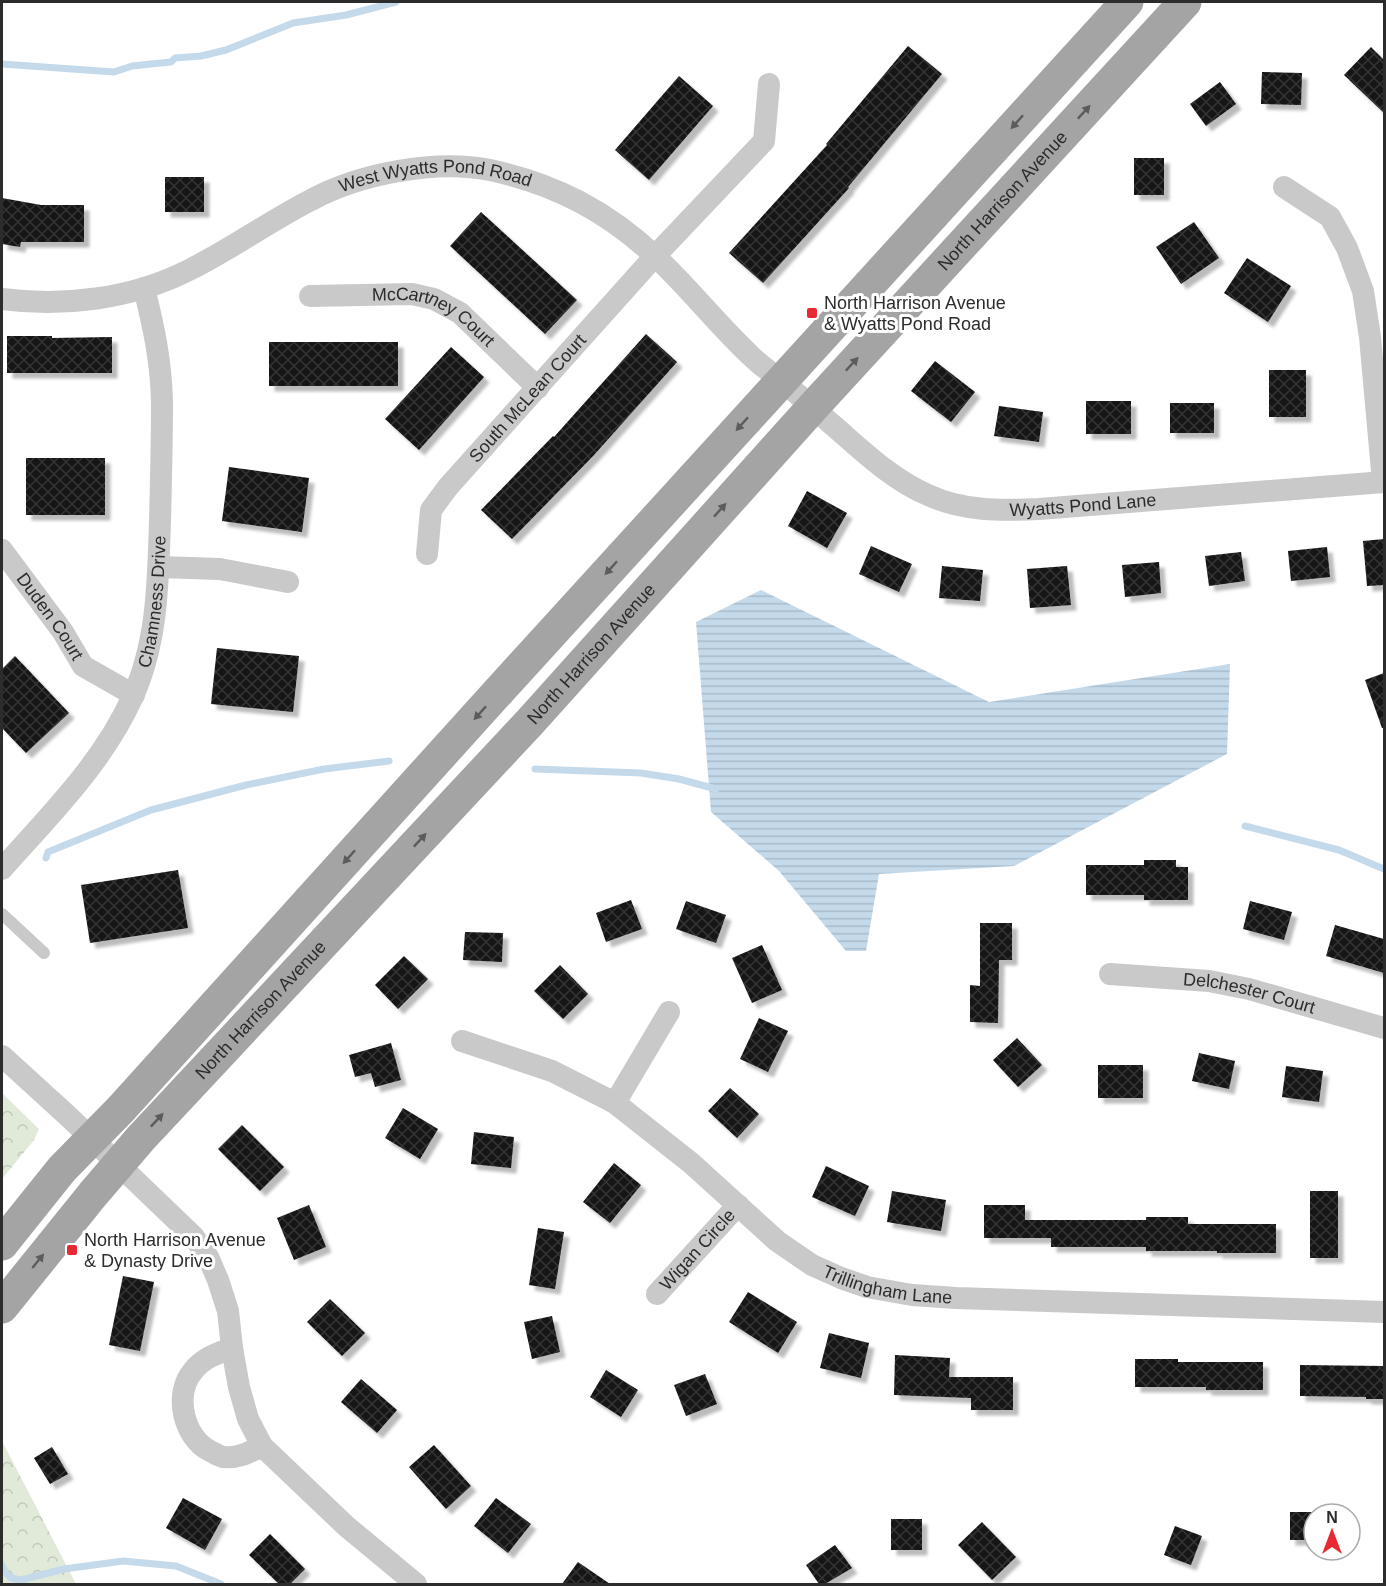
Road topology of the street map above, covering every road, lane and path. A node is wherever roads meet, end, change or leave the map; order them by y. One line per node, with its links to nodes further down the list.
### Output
1 (1127, 2): 9 (main road, North Harrison Avenue, one-way to 9)
2 (1185, 2): 11 (main road, North Harrison Avenue, one-way to 2)
3 (769, 84): 5 (street, South McLean Court)
4 (1284, 187): 12 (street)
5 (656, 256): 6 (street, West Wyatts Pond Road); 9 (street, West Wyatts Pond Road); 10 (street, South McLean Court)
6 (144, 288): 8 (street, West Wyatts Pond Road); 15 (street, Chamness Drive)
7 (310, 296): 10 (street, McCartney Court)
8 (2, 299)
9 (782, 381): 11 (street, West Wyatts Pond Road); 27 (main road, North Harrison Avenue, one-way to 27)
10 (538, 388): 14 (street, South McLean Court)
11 (813, 407): 12 (street, Wyatts Pond Lane); 28 (main road, North Harrison Avenue, one-way to 11)
12 (1384, 482)
13 (2, 550): 17 (street, Duden Court)
14 (427, 554)
15 (159, 567): 16 (street); 17 (street, Chamness Drive)
16 (288, 582)
17 (134, 695): 18 (street, Chamness Drive)
18 (2, 869)
19 (2, 914): 20 (lane)
20 (44, 954)
21 (1110, 974): 23 (street, Delchester Court)
22 (669, 1012): 26 (street)
23 (1384, 1028)
24 (462, 1041): 26 (street, Trillingham Lane)
25 (2, 1056): 27 (street)
26 (615, 1103): 29 (street, Trillingham Lane)
27 (91, 1138): 28 (street); 30 (main road, North Harrison Avenue)
28 (118, 1164): 32 (main road, North Harrison Avenue, one-way to 28); 34 (street)
29 (738, 1206): 31 (street, Wigan Circle); 33 (street, Trillingham Lane)
30 (2, 1244)
31 (657, 1294)
32 (2, 1307)
33 (1384, 1312)
34 (232, 1348): 35 (street); 35 (street)
35 (262, 1446): 36 (street)
36 (416, 1584)

